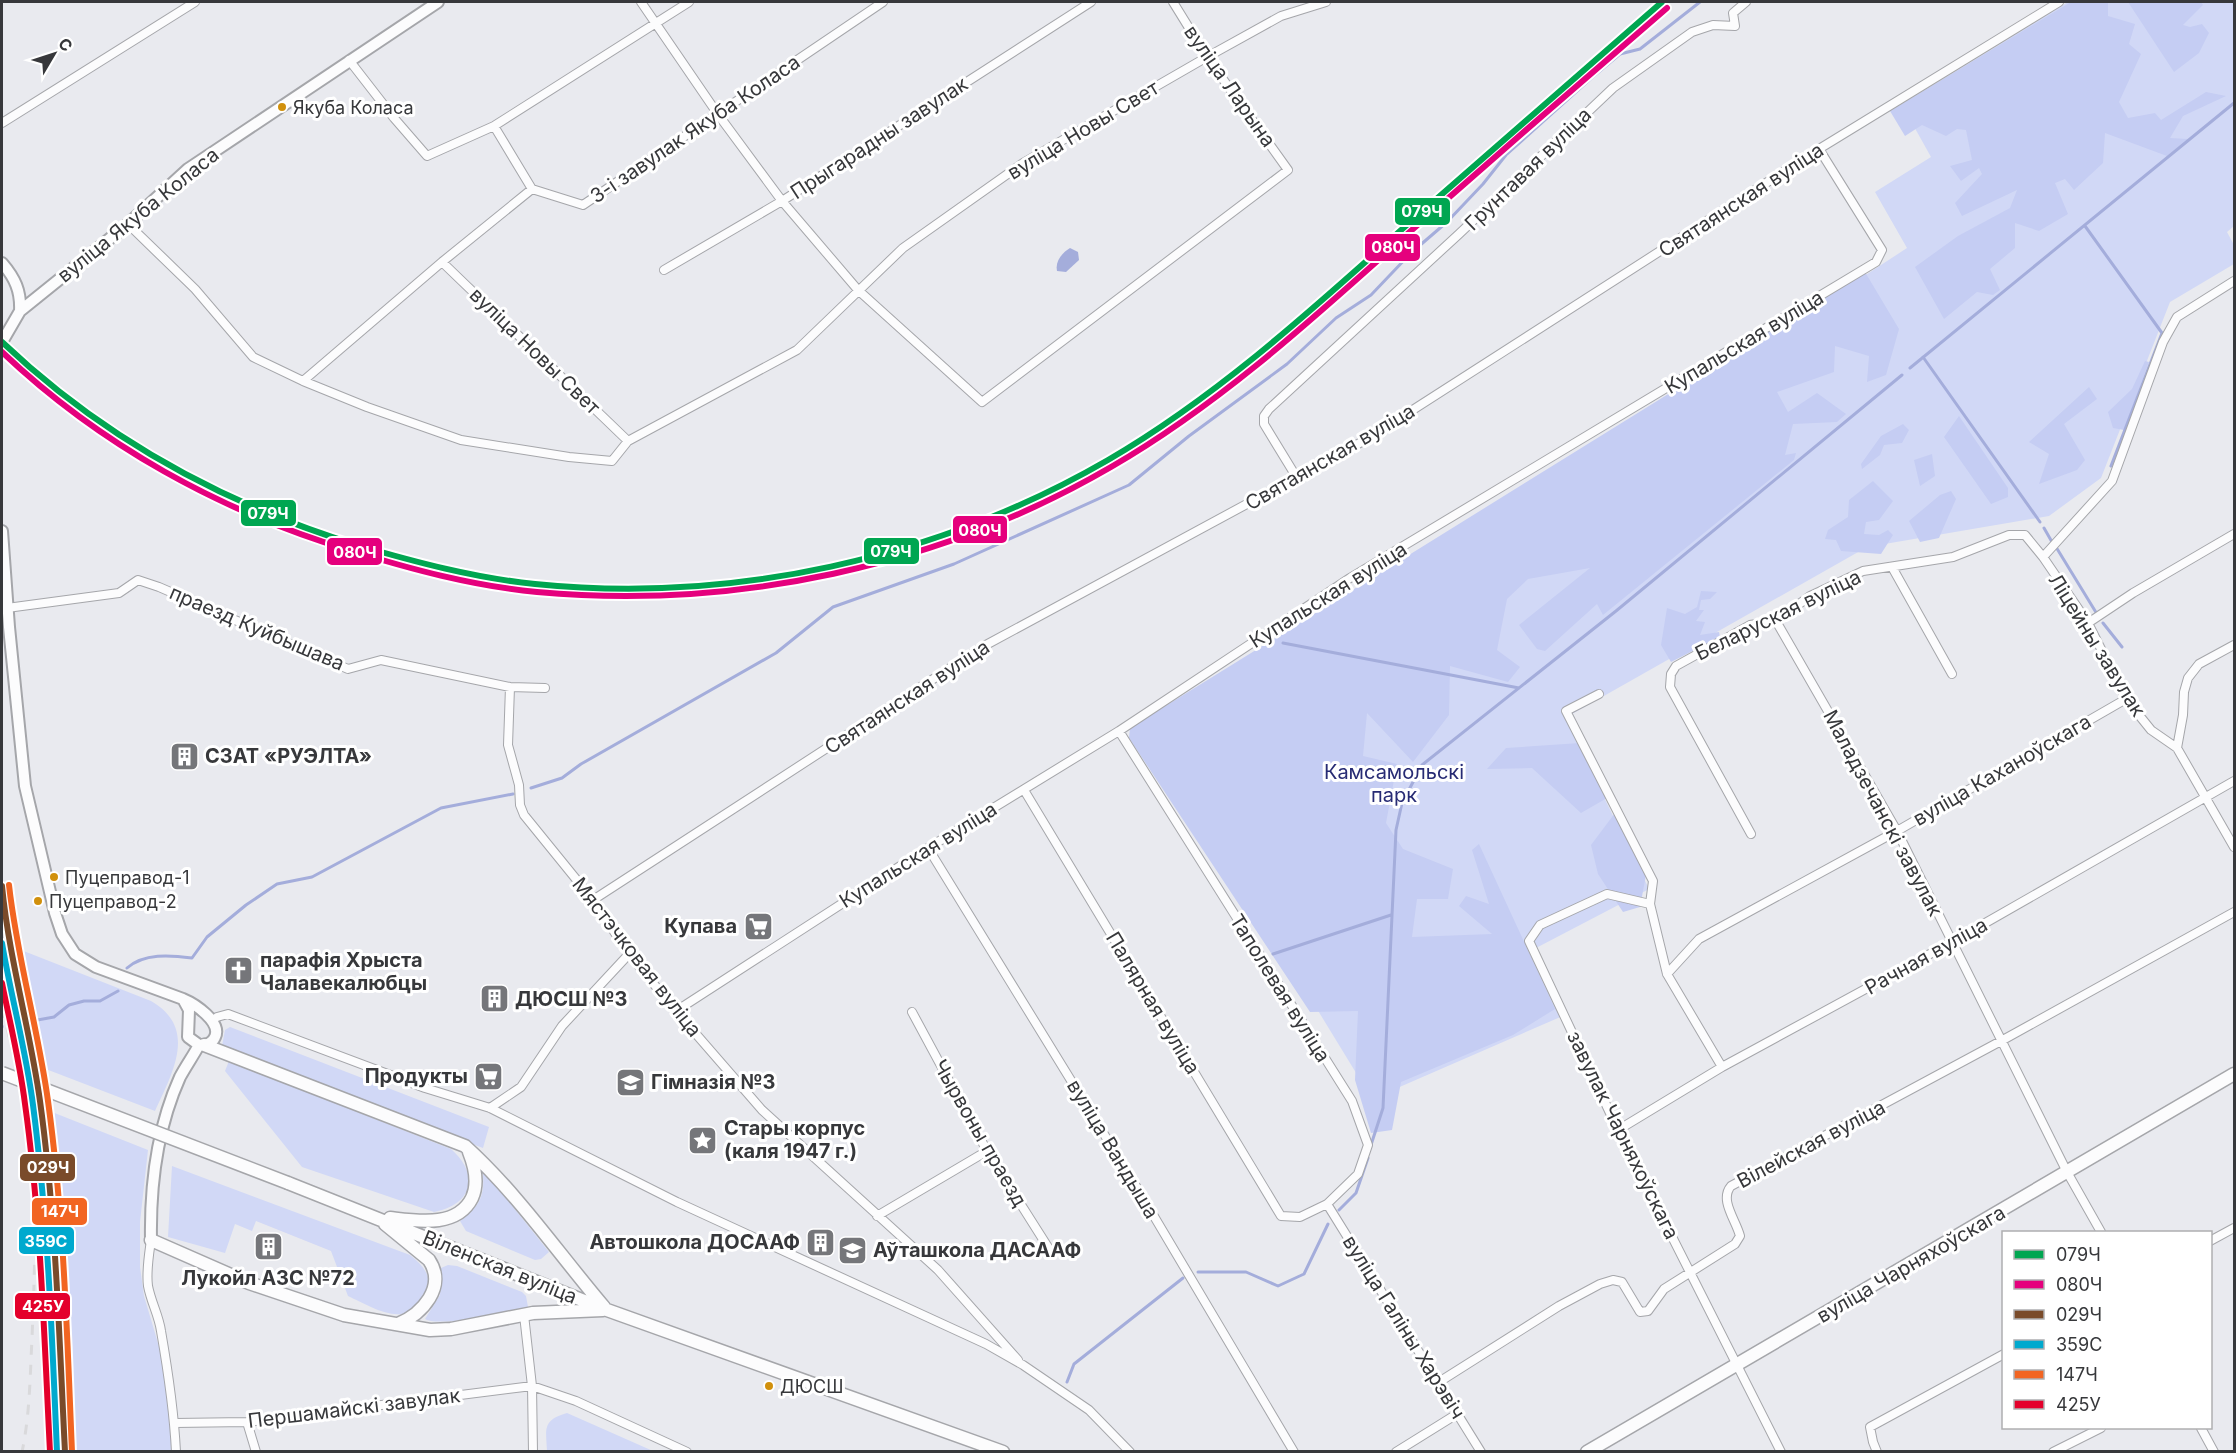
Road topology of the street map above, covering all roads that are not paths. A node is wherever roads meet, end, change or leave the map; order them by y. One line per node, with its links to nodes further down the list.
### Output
1 (195, 2): 15 (street)
2 (438, 2): 13 (main road, вуліца Якуба Коласа)
3 (641, 2): 11 (street)
4 (688, 2): 11 (street)
5 (883, 2): 14 (street, 3-і завулак Якуба Коласа)
6 (1091, 2): 19 (street, Прыгарадны завулак)
7 (1173, 2): 12 (street, вуліца Ларына)
8 (1326, 2): 12 (street, вуліца Новы Свет)
9 (1746, 2): 30 (street, Грунтавая вуліца)
10 (2059, 2): 17 (street, Святаянская вуліца)
11 (655, 23): 14 (street); 16 (street)
12 (1207, 57): 25 (street, вуліца Новы Свет); 25 (street, вуліца Ларына)
13 (349, 60): 16 (street); 20 (main road, вуліца Якуба Коласа)
14 (717, 113): 18 (street, 3-і завулак Якуба Коласа); 19 (street)
15 (2, 123)
16 (494, 126): 18 (street)
17 (1819, 149): 30 (street, Святаянская вуліца); 44 (street, Купальская вуліца)
18 (532, 189): 21 (street)
19 (782, 201): 23 (street, Прыгарадны завулак); 25 (street)
20 (128, 224): 26 (main road, вуліца Якуба Коласа); 28 (street, вуліца Новы Свет)
21 (442, 262): 28 (street); 29 (street, вуліца Новы Свет)
22 (2, 263): 26 (main road)
23 (664, 270)
24 (2235, 281): 33 (street)
25 (858, 290): 29 (street, вуліца Новы Свет)
26 (20, 311): 27 (main road)
27 (2, 342)
28 (303, 381): 29 (street, вуліца Новы Свет)
29 (628, 441)
30 (1297, 478): 53 (street, Святаянская вуліца)
31 (2, 531): 35 (main road)
32 (2235, 534): 37 (street)
33 (2043, 557): 34 (street, Беларуская вуліца); 37 (street, Ліцейны завулак)
34 (1892, 567): 36 (street, Беларуская вуліца); 39 (street)
35 (7, 608): 40 (street, праезд Куйбышава); 59 (main road)
36 (1776, 621): 49 (street, Маладзечанскі завулак); 50 (street, Беларуская вуліца)
37 (2088, 623): 43 (street, Ліцейны завулак)
38 (2235, 645): 45 (street)
39 (1952, 674)
40 (510, 687): 41 (street, праезд Куйбышава); 53 (street, Мястэчковая вуліца)
41 (544, 688)
42 (1599, 694): 54 (street)
43 (2126, 699): 45 (street, Ліцейны завулак); 49 (street, вуліца Каханоўскага)
44 (1119, 731): 47 (street, Купальская вуліца); 74 (street, Таполевая вуліца)
45 (2177, 748): 48 (street, Ліцейны завулак)
46 (2235, 781): 48 (street, Рачная вуліца)
47 (1024, 790): 52 (street, Купальская вуліца); 77 (street, Палярная вуліца)
48 (2205, 798): 51 (street, Ліцейны завулак); 56 (street, Рачная вуліца)
49 (1897, 831): 56 (street, Маладзечанскі завулак); 58 (street, вуліца Каханоўскага)
50 (1751, 834)
51 (2235, 847)
52 (928, 848): 60 (street, Купальская вуліца); 105 (street, вуліца Вандыша)
53 (593, 900): 57 (street, Мястэчковая вуліца)
54 (1650, 904): 58 (street); 70 (street, завулак Чарняхоўскага)
55 (2235, 912): 64 (street, Вілейская вуліца)
56 (1952, 942): 64 (street, Маладзечанскі завулак); 66 (street, Рачная вуліца)
57 (629, 954): 60 (street, Мястэчковая вуліца); 69 (street)
58 (1667, 974): 66 (street)
59 (188, 1001): 62 (main road); 63 (main road)
60 (676, 1011): 76 (street, Мястэчковая вуліца)
61 (912, 1012): 72 (street, Чырвоны праезд)
62 (209, 1019): 63 (main road); 65 (main road); 69 (street)
63 (189, 1022): 65 (main road)
64 (2001, 1041): 73 (street, Маладзечанскі завулак); 83 (street, Вілейская вуліца)
65 (201, 1045): 71 (main road); 80 (main road)
66 (1722, 1067): 70 (street, Рачная вуліца)
67 (2, 1073): 75 (main road, Віленская вуліца, bridge)
68 (2235, 1074): 73 (main road, вуліца Чарняхоўскага)
69 (490, 1108): 88 (street)
70 (1618, 1130): 83 (street, завулак Чарняхоўскага)
71 (465, 1146): 75 (main road); 84 (main road)
72 (987, 1151): 76 (street); 82 (street, Чырвоны праезд)
73 (2067, 1172): 79 (street, Маладзечанскі завулак); 91 (main road, вуліца Чарняхоўскага)
74 (1327, 1204): 77 (street, Таполевая вуліца); 92 (street, вуліца Галіны Харэвіч)
75 (375, 1216): 84 (main road, Віленская вуліца); 86 (main road)
76 (877, 1216): 87 (street, Мястэчковая вуліца)
77 (1281, 1216)
78 (2235, 1228): 81 (street)
79 (2100, 1231)
80 (151, 1240): 86 (main road); 96 (street)
81 (2212, 1240)
82 (1051, 1252)
83 (1691, 1272): 91 (street, завулак Чарняхоўскага); 92 (street, Вілейская вуліца)
84 (607, 1310): 85 (main road); 103 (main road, Віленская вуліца)
85 (524, 1315): 86 (main road); 93 (street)
86 (397, 1324)
87 (994, 1332): 88 (street); 90 (street, Мястэчковая вуліца)
88 (986, 1344): 90 (street)
89 (2002, 1355): 110 (street)
90 (1023, 1365): 104 (street)
91 (1736, 1366): 108 (main road, вуліца Чарняхоўскага); 109 (street, завулак Чарняхоўскага)
92 (1439, 1382): 94 (street, вуліца Галіны Харэвіч)
93 (532, 1386): 95 (street, Першамайскі завулак); 101 (street); 102 (street)
94 (1457, 1414): 106 (street); 107 (street, вуліца Галіны Харэвіч)
95 (247, 1422): 96 (street, Першамайскі завулак); 100 (street)
96 (175, 1423): 99 (street)
97 (2099, 1429): 111 (street)
98 (2202, 1429): 112 (street)
99 (176, 1452)
100 (256, 1452)
101 (533, 1452)
102 (687, 1452)
103 (1003, 1452)
104 (1130, 1452)
105 (1294, 1452)
106 (1396, 1452)
107 (1481, 1452)
108 (1587, 1452)
109 (1781, 1452)
110 (1877, 1452)
111 (2053, 1452)
112 (2214, 1452)

